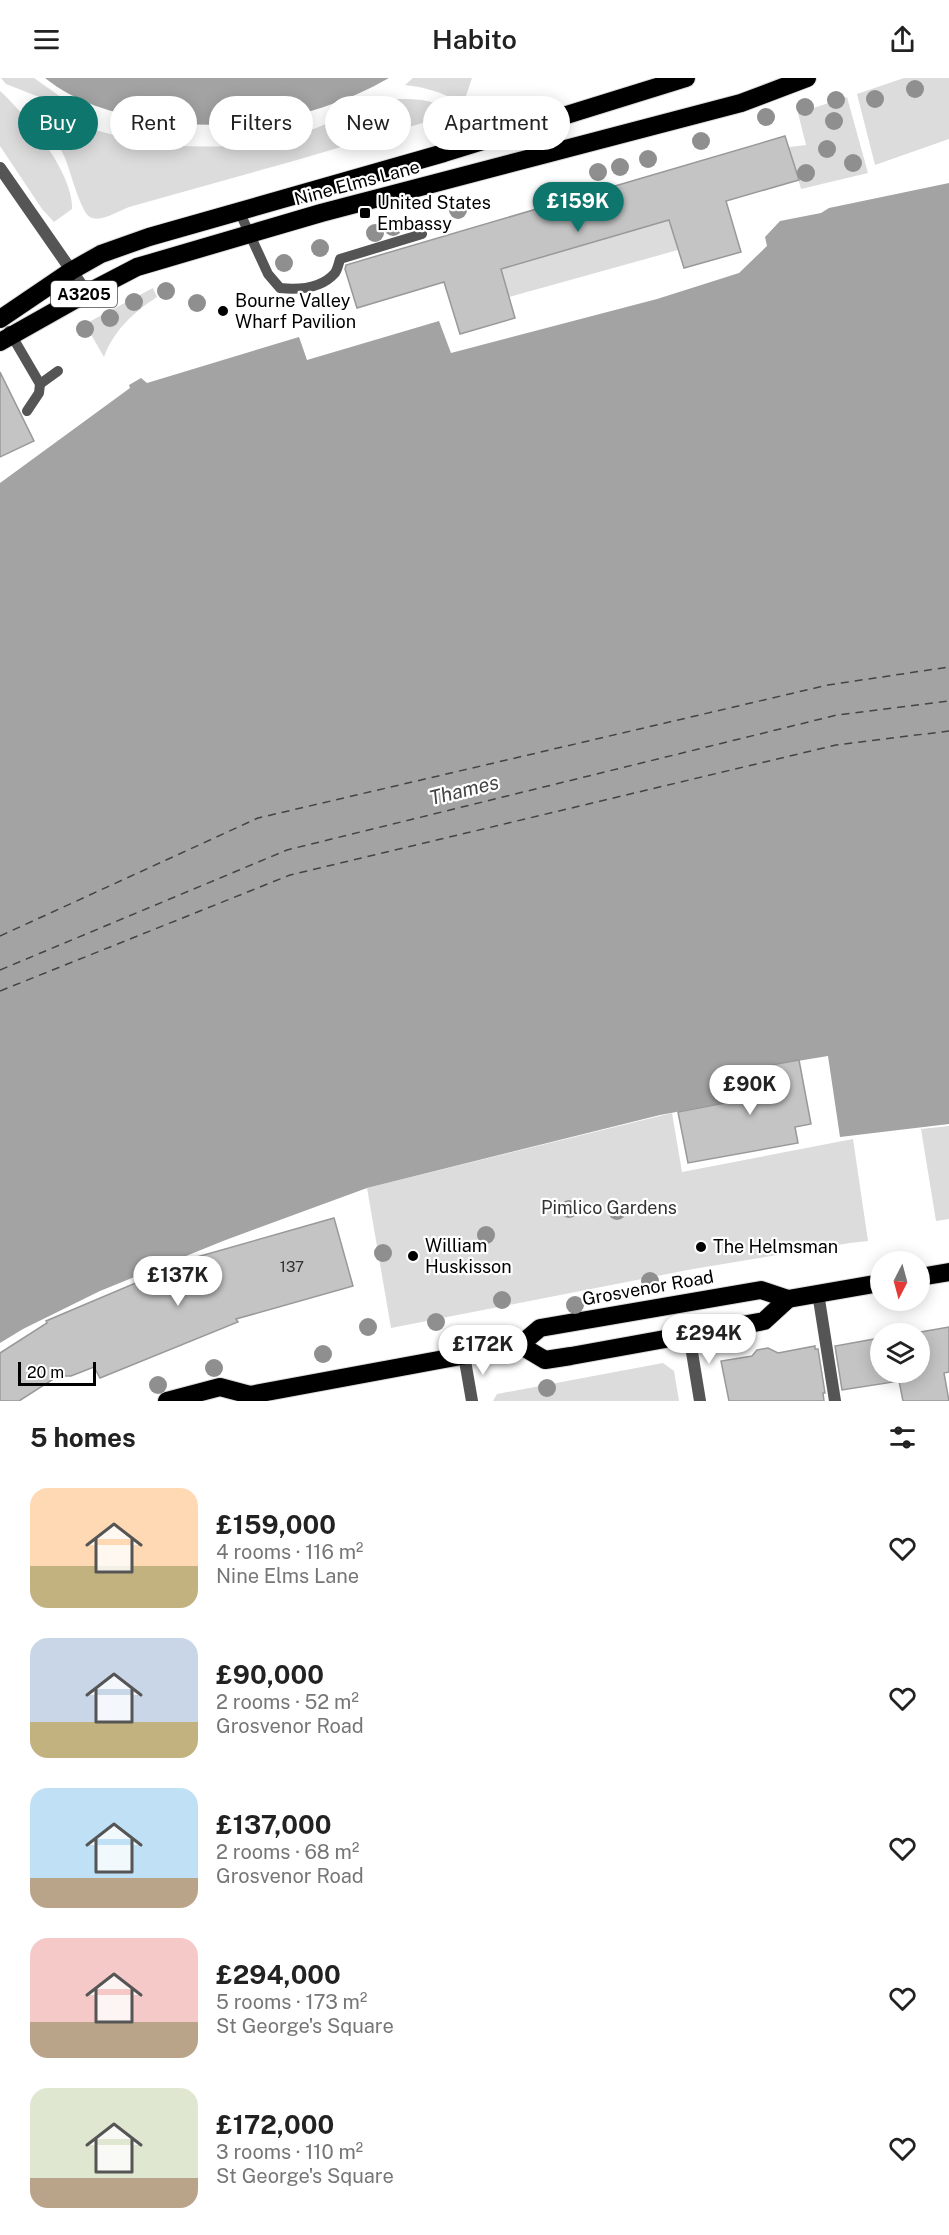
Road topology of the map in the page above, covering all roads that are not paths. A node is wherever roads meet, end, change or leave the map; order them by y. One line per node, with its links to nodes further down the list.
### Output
1 (686, 78): 5 (highway, Nine Elms Lane / A3205)
2 (807, 78): 3 (highway, Nine Elms Lane / A3205)
3 (788, 81): 6 (highway, Nine Elms Lane / A3205)
4 (0, 168): 8 (street)
5 (239, 211): 6 (lane); 8 (highway, Nine Elms Lane / A3205)
6 (250, 233): 7 (lane); 9 (highway, Nine Elms Lane / A3205)
7 (422, 234)
8 (71, 271): 9 (street); 10 (highway, Nine Elms Lane / A3205)
9 (87, 293): 11 (highway, Nine Elms Lane / A3205)
10 (0, 319): 11 (lane)
11 (6, 339): 13 (lane)
12 (58, 371): 13 (lane)
13 (40, 384): 14 (lane)
14 (27, 411)
15 (949, 1272): 16 (highway)
16 (930, 1275)
17 (870, 1285): 18 (highway, Grosvenor Road)
18 (818, 1293): 19 (highway, Grosvenor Road); 27 (street)
19 (788, 1299): 20 (highway, Grosvenor Road); 21 (highway, Grosvenor Road)
20 (689, 1334): 21 (highway, Grosvenor Road); 26 (street)
21 (520, 1345): 22 (highway, Grosvenor Road)
22 (464, 1355): 23 (highway, Grosvenor Road); 25 (street)
23 (248, 1399): 24 (highway, Grosvenor Road)
24 (167, 1401)
25 (472, 1401)
26 (700, 1401)
27 (835, 1401)

